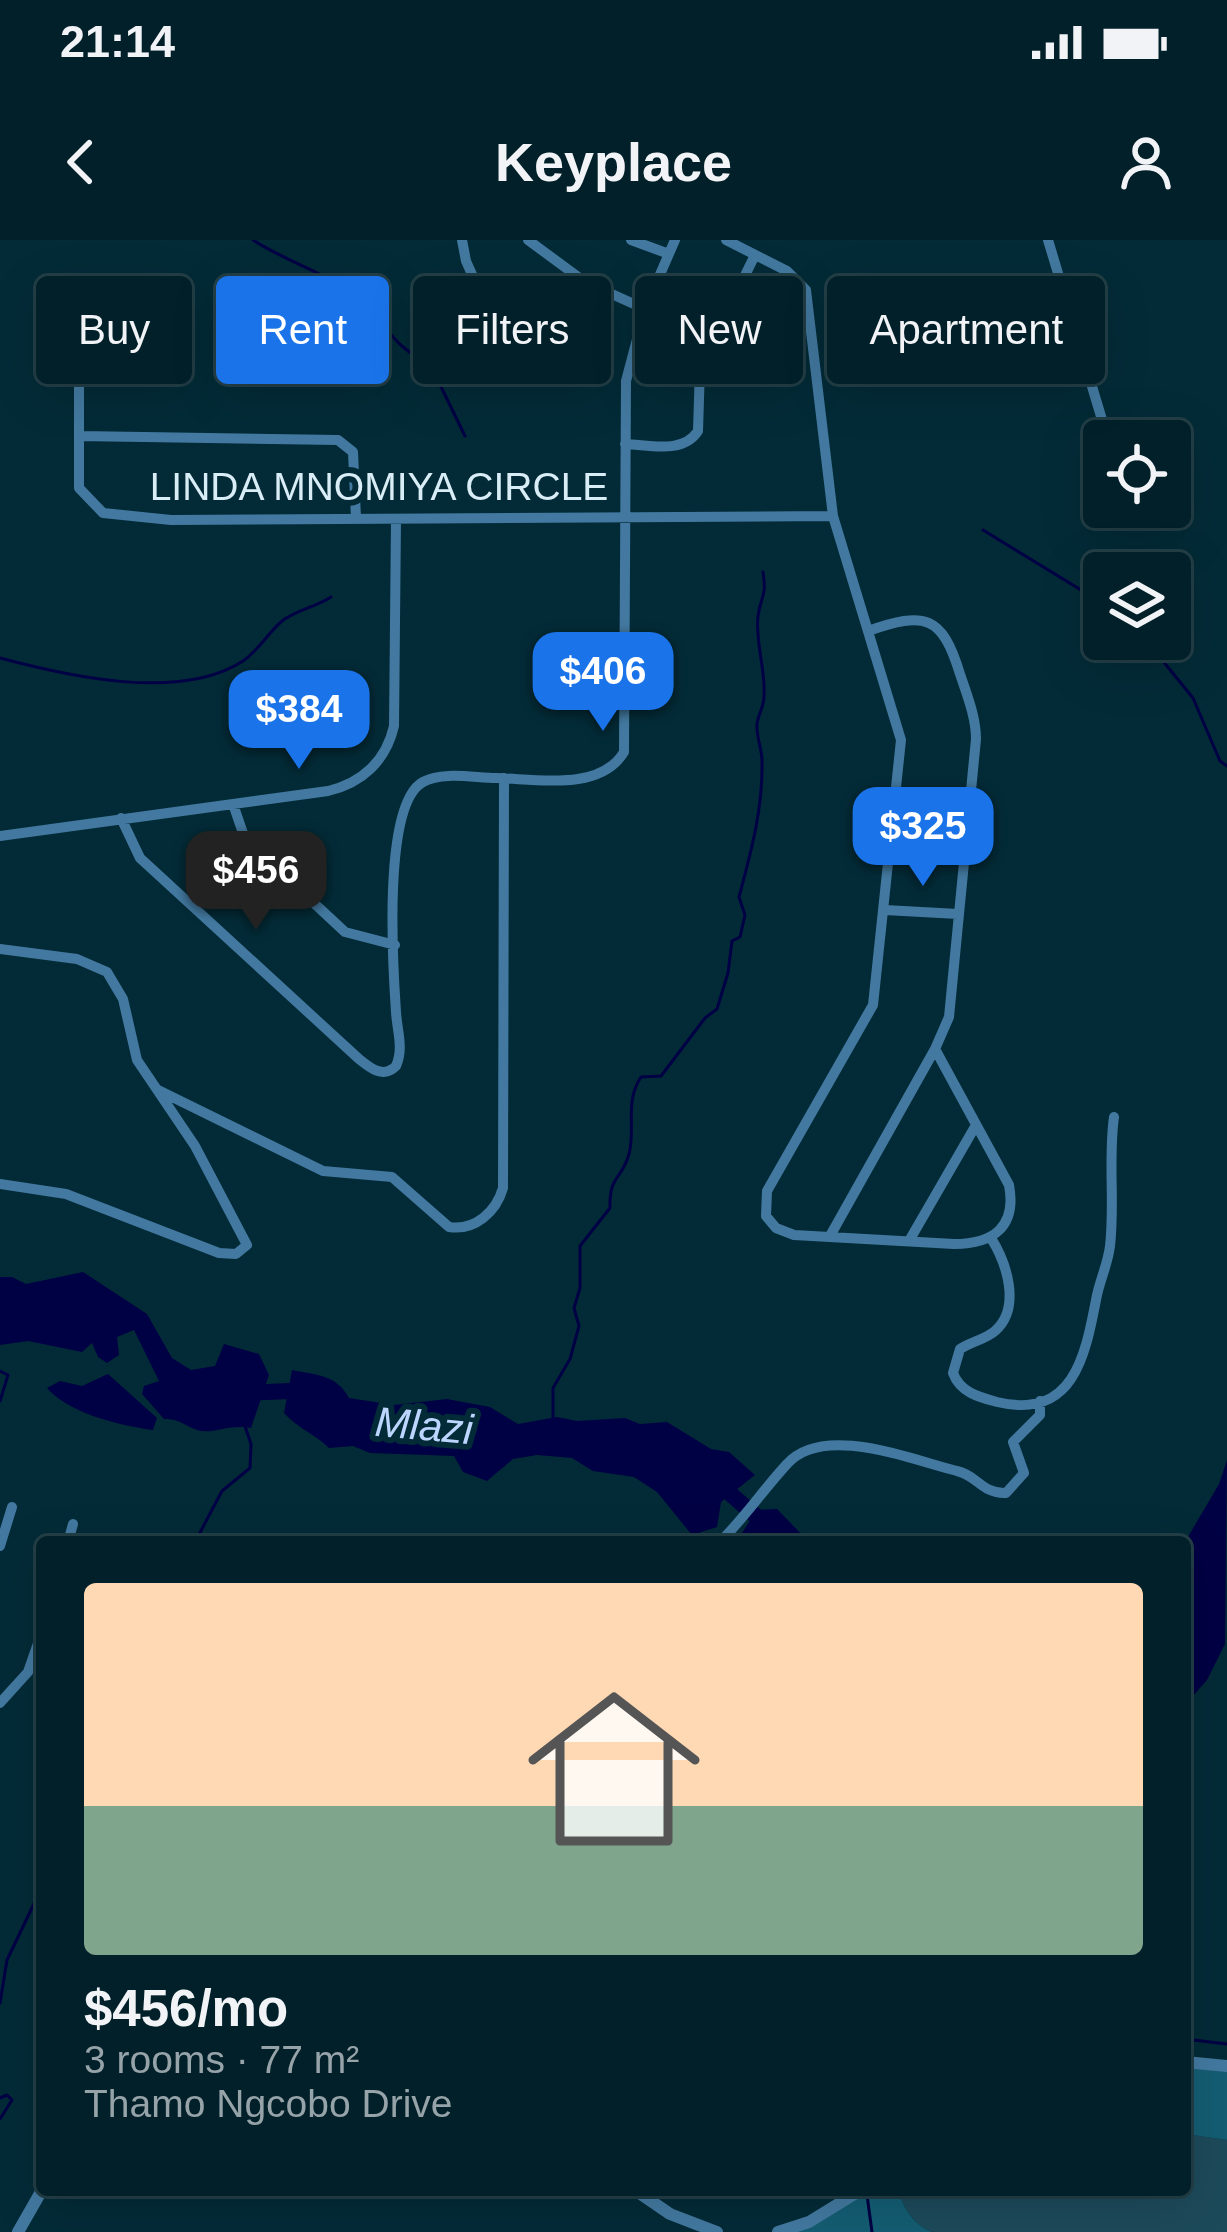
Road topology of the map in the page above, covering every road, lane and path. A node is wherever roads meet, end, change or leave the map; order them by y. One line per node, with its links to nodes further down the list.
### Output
1 (462, 240): 9 (street)
2 (527, 240): 11 (street)
3 (675, 240): 7 (street)
4 (726, 240): 8 (street)
5 (1048, 240): 14 (street)
6 (628, 241): 7 (street)
7 (668, 254): 10 (street)
8 (755, 255): 16 (street); 17 (street)
9 (473, 276)
10 (659, 276)
11 (635, 304)
12 (635, 347): 16 (street)
13 (79, 384): 15 (street, LINDA MNOMIYA CIRCLE)
14 (1102, 420)
15 (79, 436): 18 (street, LINDA MNOMIYA CIRCLE); 18 (street)
16 (625, 444): 19 (street)
17 (833, 516): 19 (street, LINDA MNOMIYA CIRCLE); 21 (street)
18 (356, 518): 20 (street, LINDA MNOMIYA CIRCLE)
19 (626, 518): 20 (street, LINDA MNOMIYA CIRCLE); 22 (street)
20 (396, 519): 23 (street)
21 (868, 631): 26 (street); 27 (street)
22 (504, 778): 28 (street); 31 (street)
23 (233, 804): 24 (street); 28 (street)
24 (121, 818): 25 (street); 28 (street)
25 (0, 836)
26 (885, 910): 27 (street); 35 (street)
27 (958, 914): 30 (street)
28 (395, 945)
29 (0, 949): 31 (street)
30 (935, 1049): 33 (street); 35 (street)
31 (158, 1090): 34 (street)
32 (1114, 1117): 38 (street)
33 (976, 1125): 36 (street); 37 (street)
34 (0, 1184)
35 (830, 1236): 37 (street)
36 (991, 1238): 37 (street); 38 (street)
37 (909, 1241)
38 (1040, 1402): 42 (street)
39 (12, 1507): 43 (street)
40 (73, 1524): 41 (street)
41 (70, 1536)
42 (725, 1536)
43 (0, 1546)
44 (36, 1650): 45 (street)
45 (0, 1703)
46 (1191, 2063): 47 (street)
47 (1227, 2066)
48 (39, 2196): 51 (street)
49 (644, 2196): 52 (street)
50 (851, 2196): 53 (street)
51 (18, 2232)
52 (717, 2232)
53 (778, 2232)

